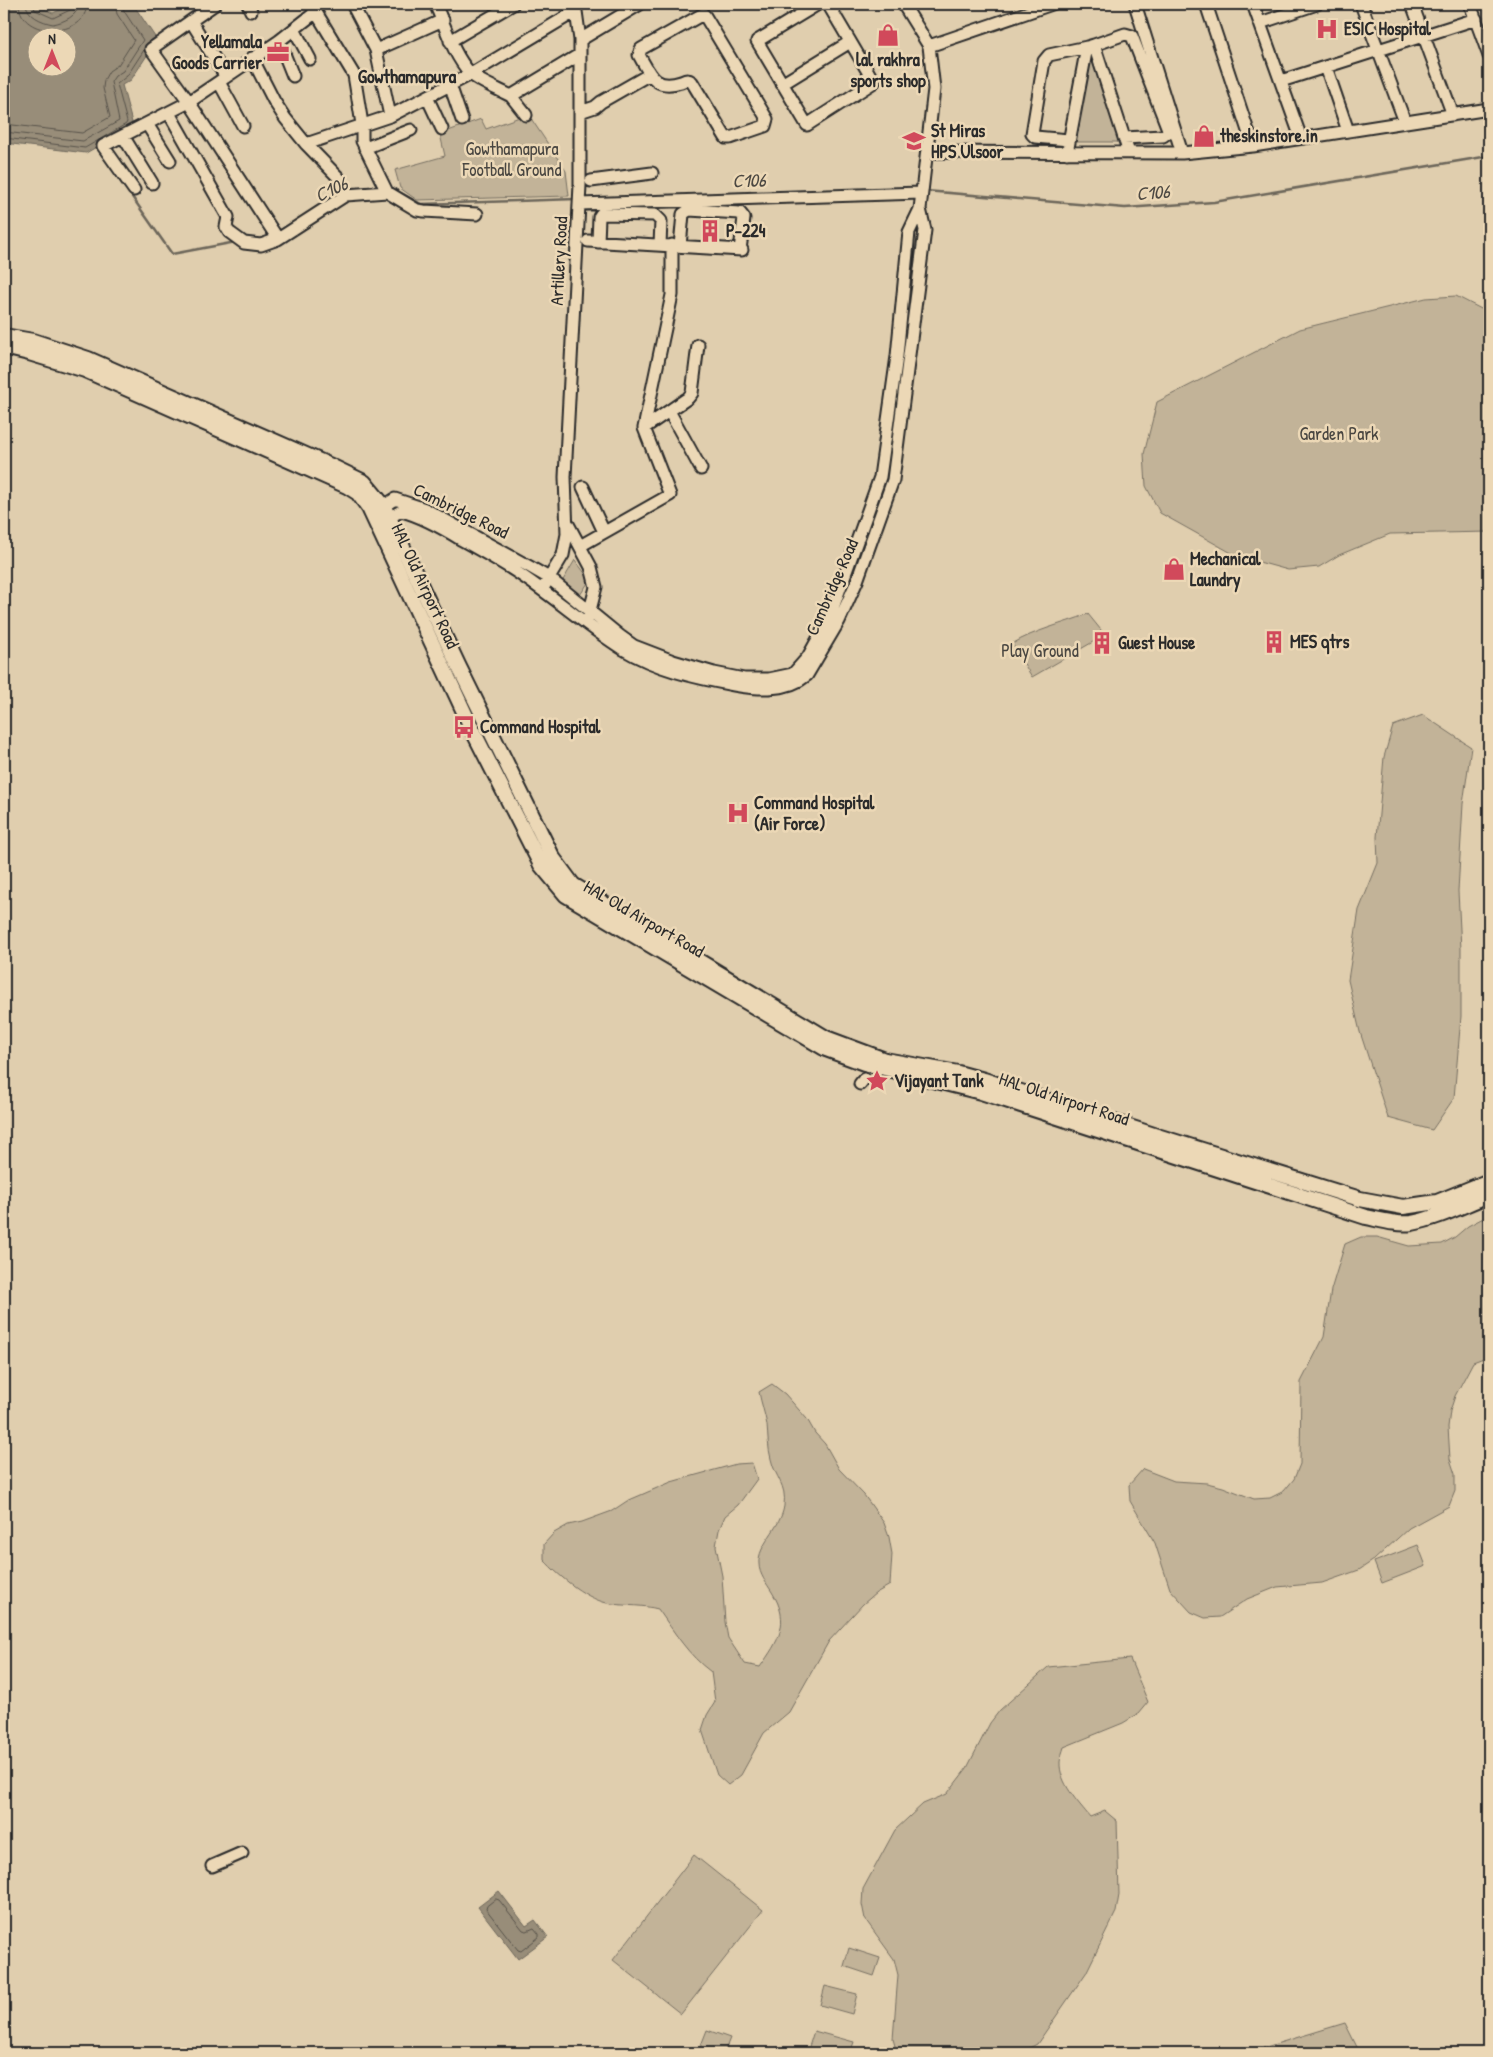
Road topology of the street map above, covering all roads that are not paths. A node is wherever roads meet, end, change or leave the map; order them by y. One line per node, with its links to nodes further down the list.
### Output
1 (215, 4): 21 (street)
2 (352, 4): 31 (street)
3 (434, 4): 20 (street)
4 (513, 4): 27 (street)
5 (640, 4): 25 (street)
6 (818, 4): 43 (street)
7 (828, 4): 28 (street)
8 (903, 4): 29 (street)
9 (1052, 4): 29 (street)
10 (1135, 4): 72 (street)
11 (1206, 4): 67 (street)
12 (1254, 4): 22 (street)
13 (1361, 4): 32 (street)
14 (1412, 4): 24 (street)
15 (1470, 4): 19 (street)
16 (1309, 5): 22 (street)
17 (576, 7): 25 (street, Artillery Road); 38 (street)
18 (313, 8): 23 (street); 57 (street)
19 (1476, 19): 24 (street); 34 (street)
20 (443, 20): 27 (street); 31 (street)
21 (191, 21): 41 (street); 47 (street)
22 (1260, 23): 42 (street)
23 (294, 29): 26 (street); 36 (street)
24 (1424, 36): 32 (street); 52 (street)
25 (580, 40): 33 (street, Artillery Road)
26 (279, 41): 35 (street); 40 (street)
27 (450, 42): 38 (street)
28 (850, 42): 43 (street); 43 (street)
29 (928, 46): 69 (street, Cambridge Road)
30 (1090, 46): 63 (street); 63 (street); 65 (street); 65 (street)
31 (376, 50): 53 (street)
32 (1378, 50): 37 (street); 55 (street)
33 (579, 55): 45 (street); 48 (street, Artillery Road)
34 (1489, 56)
35 (252, 58): 41 (street); 66 (street)
36 (310, 59)
37 (1326, 67): 42 (street); 61 (street)
38 (470, 74): 44 (street); 45 (street)
39 (650, 74): 39 (street); 48 (street)
40 (292, 76)
41 (222, 80): 47 (street); 58 (street)
42 (1281, 81): 64 (street)
43 (782, 84)
44 (450, 85): 46 (street); 54 (street)
45 (511, 96): 51 (street)
46 (427, 97): 53 (street); 59 (street)
47 (189, 102): 50 (street); 83 (street)
48 (580, 109): 81 (street, Artillery Road)
49 (1489, 109): 52 (street)
50 (169, 113): 56 (street); 83 (street)
51 (526, 115)
52 (1453, 115): 55 (street)
53 (390, 116): 57 (street)
54 (462, 120)
55 (1405, 122): 61 (street)
56 (147, 124): 62 (street); 73 (street)
57 (362, 124): 66 (street); 68 (street)
58 (243, 126)
59 (442, 129)
60 (411, 130): 68 (street)
61 (1348, 131): 64 (street)
62 (123, 136): 76 (street); 77 (street)
63 (1124, 138): 71 (street)
64 (1301, 138): 67 (street)
65 (1069, 140): 70 (street)
66 (306, 144): 80 (street)
67 (1253, 146): 72 (street)
68 (365, 148): 78 (street)
69 (927, 152): 70 (street); 79 (street, Cambridge Road)
70 (1067, 153): 71 (street)
71 (1129, 153): 72 (street)
72 (1182, 153)
73 (170, 161)
74 (652, 173): 75 (street)
75 (591, 181)
76 (152, 183)
77 (134, 190)
78 (387, 192): 80 (street); 82 (street)
79 (921, 192): 81 (street); 100 (street, Cambridge Road)
80 (345, 193): 83 (street)
81 (580, 204): 95 (street, Artillery Road)
82 (477, 214)
83 (278, 239)
84 (660, 245): 84 (street); 85 (street)
85 (676, 246): 85 (street); 90 (street)
86 (4, 336): 93 (main road, HAL Old Airport Road)
87 (698, 345): 89 (street)
88 (4, 347): 94 (main road, HAL Old Airport Road)
89 (669, 411): 90 (street); 91 (street)
90 (644, 428): 96 (street)
91 (702, 468)
92 (583, 487): 96 (street)
93 (386, 511): 94 (street); 98 (street, Cambridge Road); 99 (street, Cambridge Road); 101 (main road, HAL Old Airport Road)
94 (374, 520): 101 (main road, HAL Old Airport Road)
95 (566, 520): 97 (street, Artillery Road); 98 (street, Artillery Road)
96 (604, 532): 97 (street)
97 (580, 546): 100 (street, Artillery Road)
98 (549, 578): 99 (street, Artillery Road); 100 (street, Cambridge Road)
99 (541, 590): 100 (street, Cambridge Road)
100 (589, 617)
101 (828, 1044): 102 (main road, HAL Old Airport Road); 103 (main road, HAL Old Airport Road)
102 (1489, 1181)
103 (1489, 1195)
104 (242, 1853): 105 (street)
105 (212, 1866)

